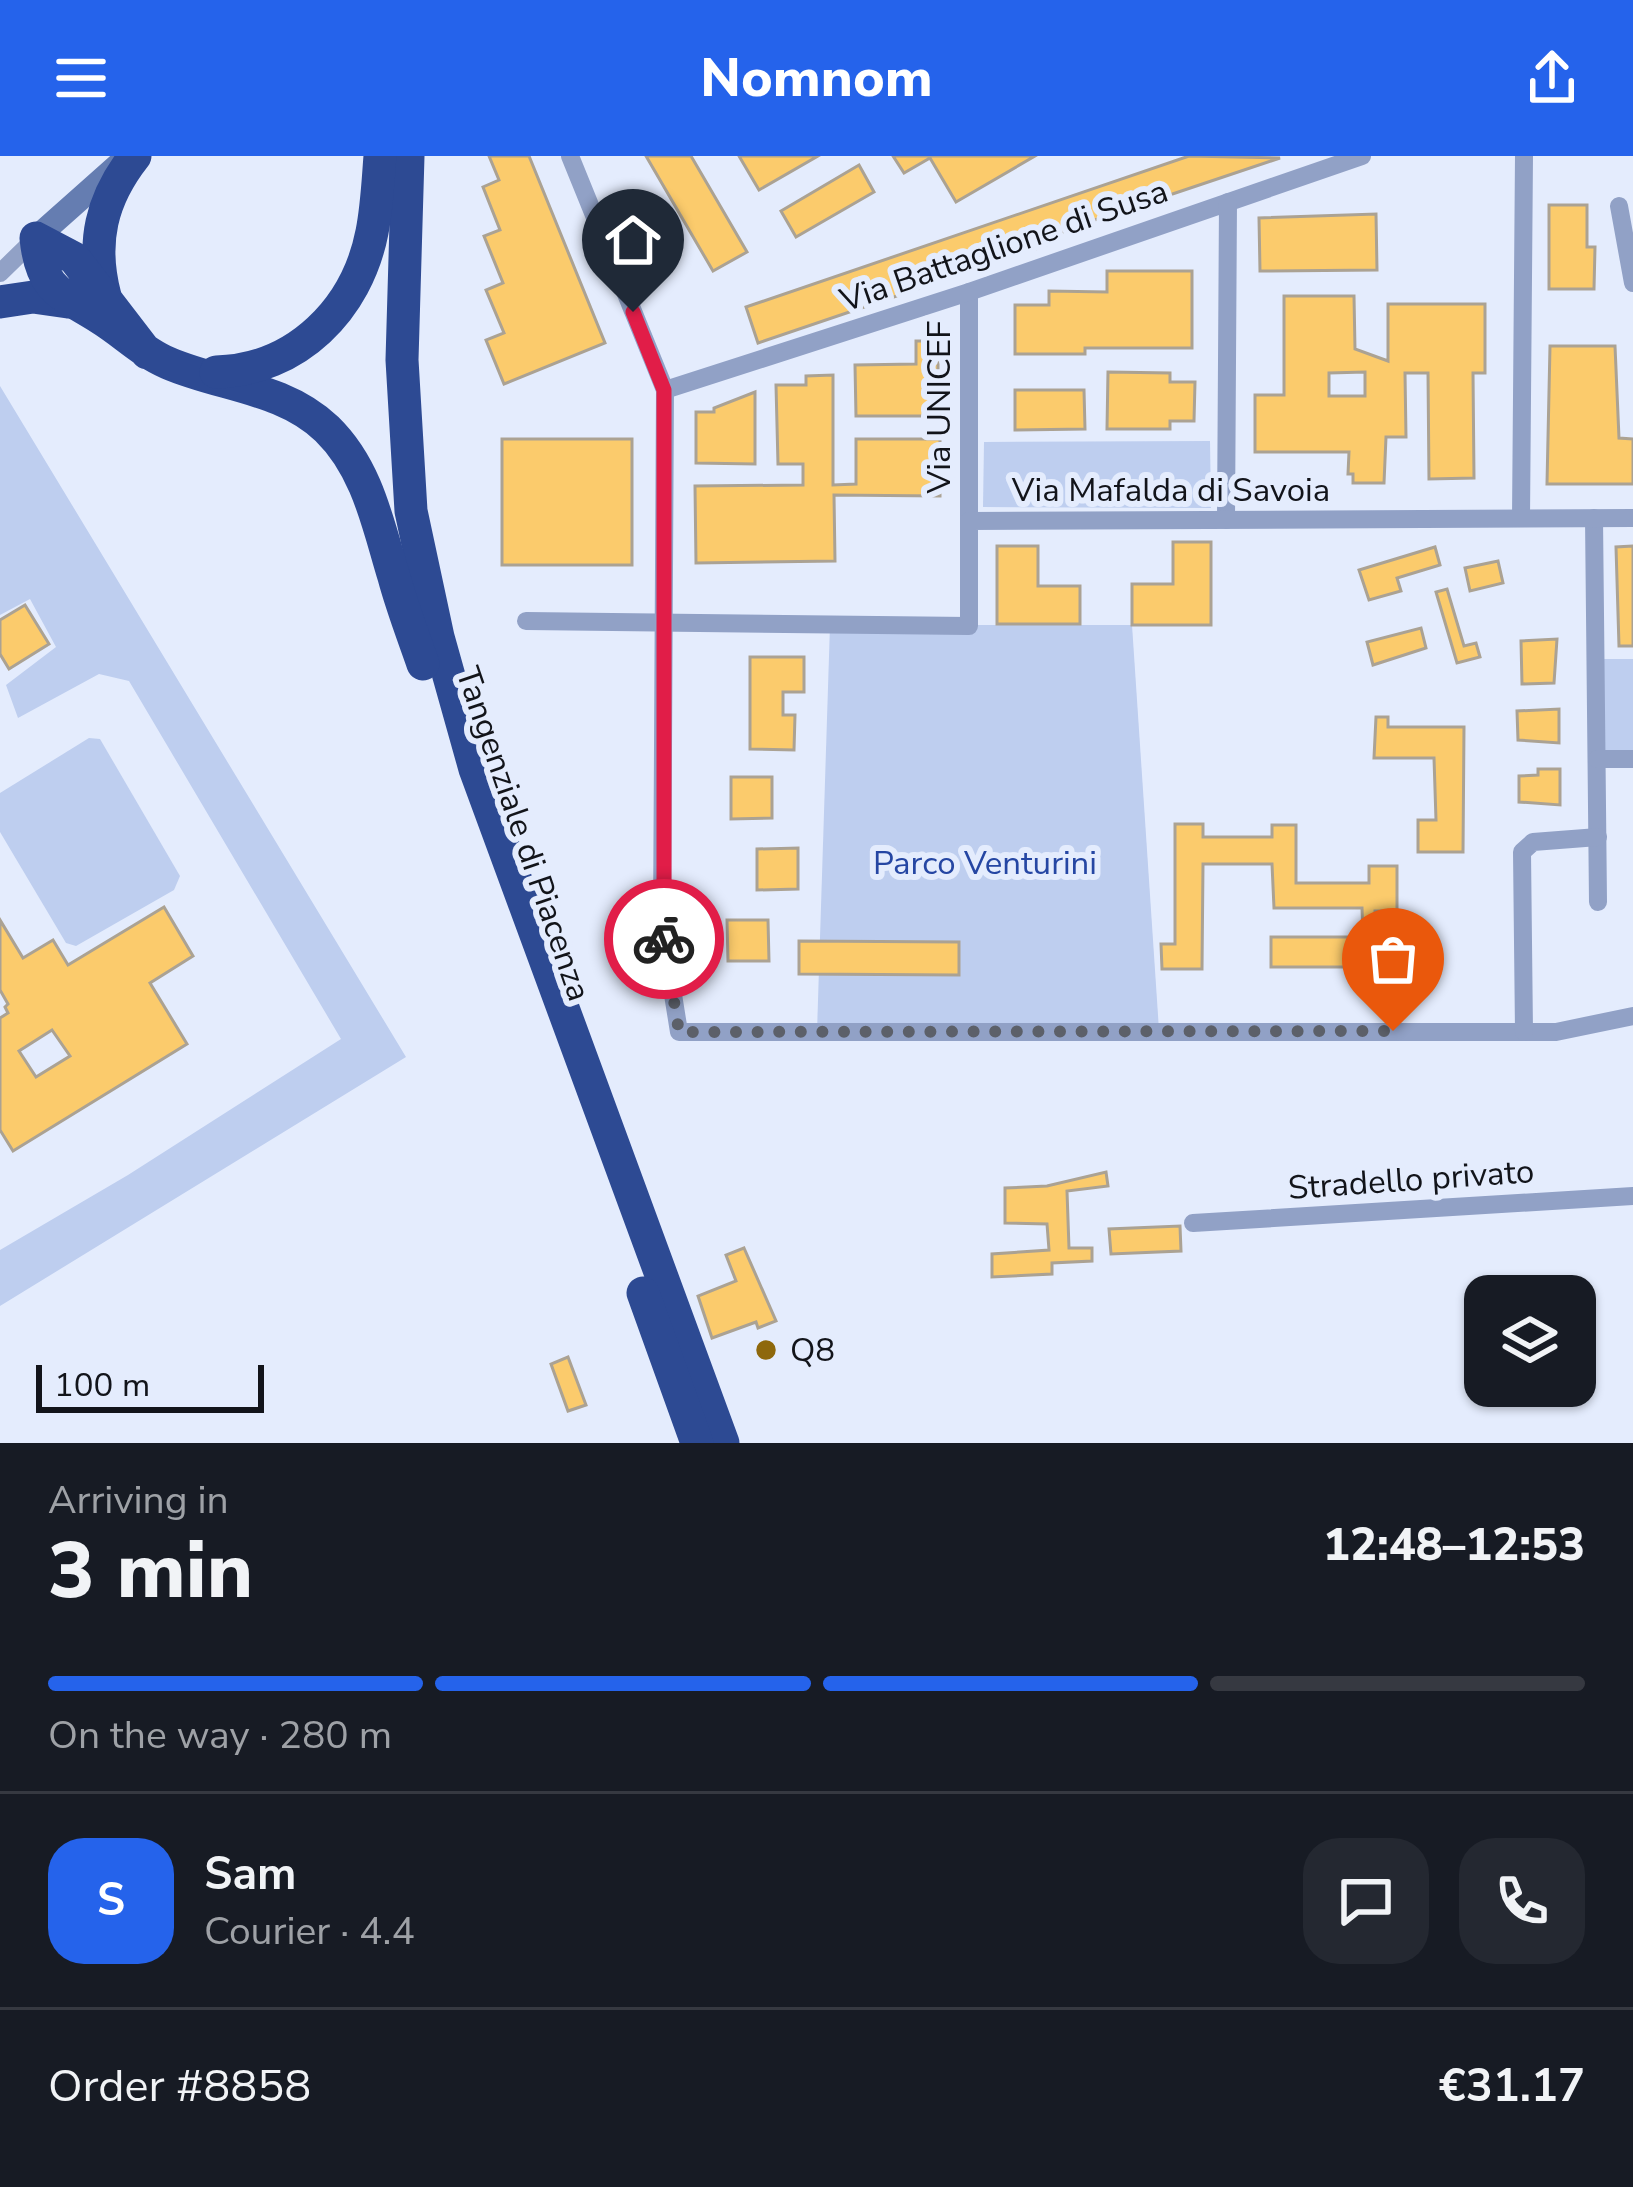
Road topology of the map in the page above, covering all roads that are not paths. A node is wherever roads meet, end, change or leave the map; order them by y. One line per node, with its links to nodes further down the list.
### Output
1 (132, 156): 9 (street); 15 (highway)
2 (383, 156): 17 (highway); 26 (highway, Tangenziale di Piacenza)
3 (408, 156): 36 (highway, Tangenziale di Piacenza)
4 (570, 156): 18 (street)
5 (1362, 156): 7 (street, Via Battaglione di Susa)
6 (1523, 156): 19 (street)
7 (1228, 202): 12 (street, Via Battaglione di Susa); 22 (street)
8 (1619, 206): 11 (street)
9 (36, 238): 10 (street); 14 (highway); 15 (highway)
10 (0, 273)
11 (1633, 283)
12 (969, 292): 18 (street, Via Battaglione di Susa); 23 (street, Via UNICEF)
13 (0, 302): 14 (highway)
14 (68, 302): 16 (highway)
15 (107, 304): 16 (highway)
16 (148, 353): 17 (highway)
17 (188, 371): 26 (highway)
18 (664, 390): 25 (street)
19 (1521, 518): 20 (street, Via Mafalda di Savoia); 22 (street, Via Mafalda di Savoia)
20 (1594, 518): 21 (street, Via Mafalda di Savoia); 27 (street)
21 (1633, 518)
22 (1226, 520): 23 (street, Via Mafalda di Savoia)
23 (969, 521): 25 (street, Via Mafalda di Savoia)
24 (526, 621): 25 (street, Via Mafalda di Savoia)
25 (663, 623): 32 (street)
26 (423, 664): 35 (highway, Tangenziale di Piacenza)
27 (1597, 759): 28 (street); 29 (street)
28 (1633, 759)
29 (1598, 837): 30 (street); 32 (street)
30 (1598, 902)
31 (1633, 1016): 32 (street)
32 (1524, 1032)
33 (1633, 1196): 34 (street, Stradello privato)
34 (1193, 1223)
35 (697, 1443)
36 (723, 1443)

